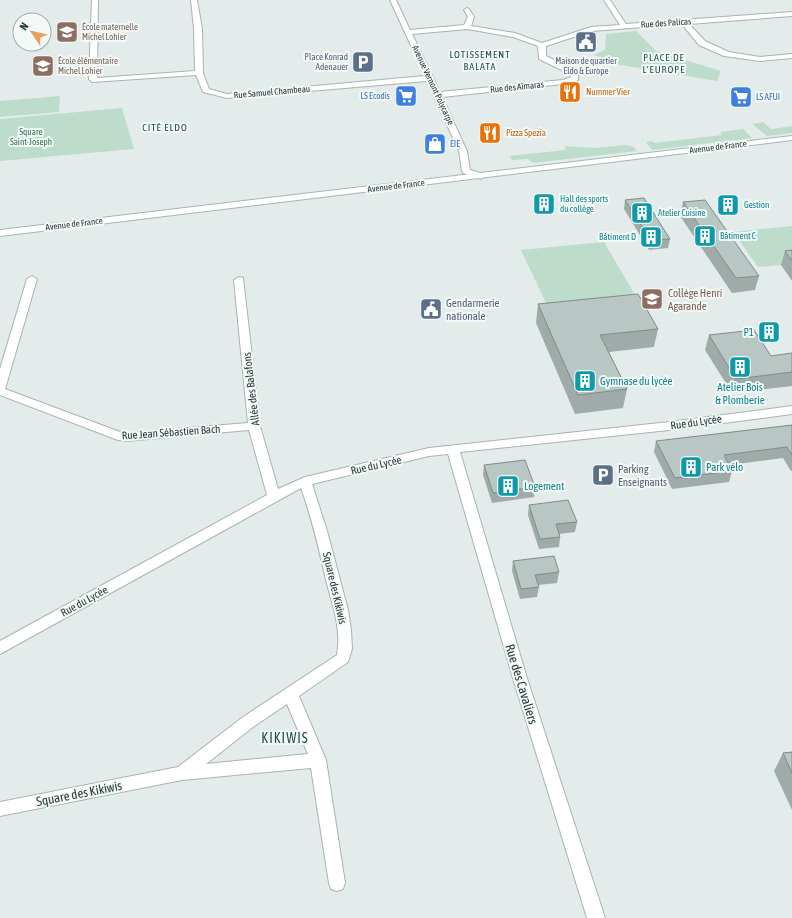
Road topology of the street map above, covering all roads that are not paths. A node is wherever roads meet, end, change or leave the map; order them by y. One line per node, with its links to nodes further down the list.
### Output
1 (95, 0): 13 (street)
2 (194, 0): 13 (street, Rue Samuel Chambeau)
3 (393, 0): 10 (street, Avenue Vernont Polycarpe)
4 (607, 0): 8 (street)
5 (467, 10): 9 (street)
6 (792, 14): 7 (street, Rue des Palicas)
7 (684, 22): 8 (street, Rue des Palicas); 12 (street)
8 (624, 26): 11 (street, Rue des Palicas)
9 (467, 27): 10 (street); 11 (street)
10 (408, 32): 14 (street, Avenue Vernont Polycarpe)
11 (542, 45): 15 (street, Rue des Aïmaras)
12 (792, 56)
13 (199, 73): 14 (street, Rue Samuel Chambeau)
14 (430, 78): 15 (street, Avenue Vernont Polycarpe)
15 (438, 95): 17 (street, Avenue Vernont Polycarpe)
16 (792, 138): 18 (street, Avenue de France)
17 (466, 171): 18 (street); 19 (street)
18 (481, 176): 19 (street, Avenue de France)
19 (458, 178): 20 (street, Avenue de France)
20 (0, 233)
21 (32, 279): 23 (street)
22 (239, 280): 25 (street, Allée des Balafons)
23 (0, 389): 25 (street, Rue Jean Sébastien Bach)
24 (792, 410): 26 (street, Rue du Lycée)
25 (254, 426): 28 (street, Allée des Balafons)
26 (453, 449): 27 (street, Rue du Lycée); 35 (street, Rue des Cavaliers)
27 (305, 481): 28 (street, Rue du Lycée); 30 (street, Square des Kikiwis)
28 (274, 496): 29 (street, Rue du Lycée)
29 (0, 648)
30 (290, 693): 31 (street); 32 (street, Square des Kikiwis)
31 (318, 760): 32 (street, Square des Kikiwis); 34 (street)
32 (182, 773): 33 (street, Square des Kikiwis)
33 (0, 808)
34 (337, 883)
35 (596, 918)

